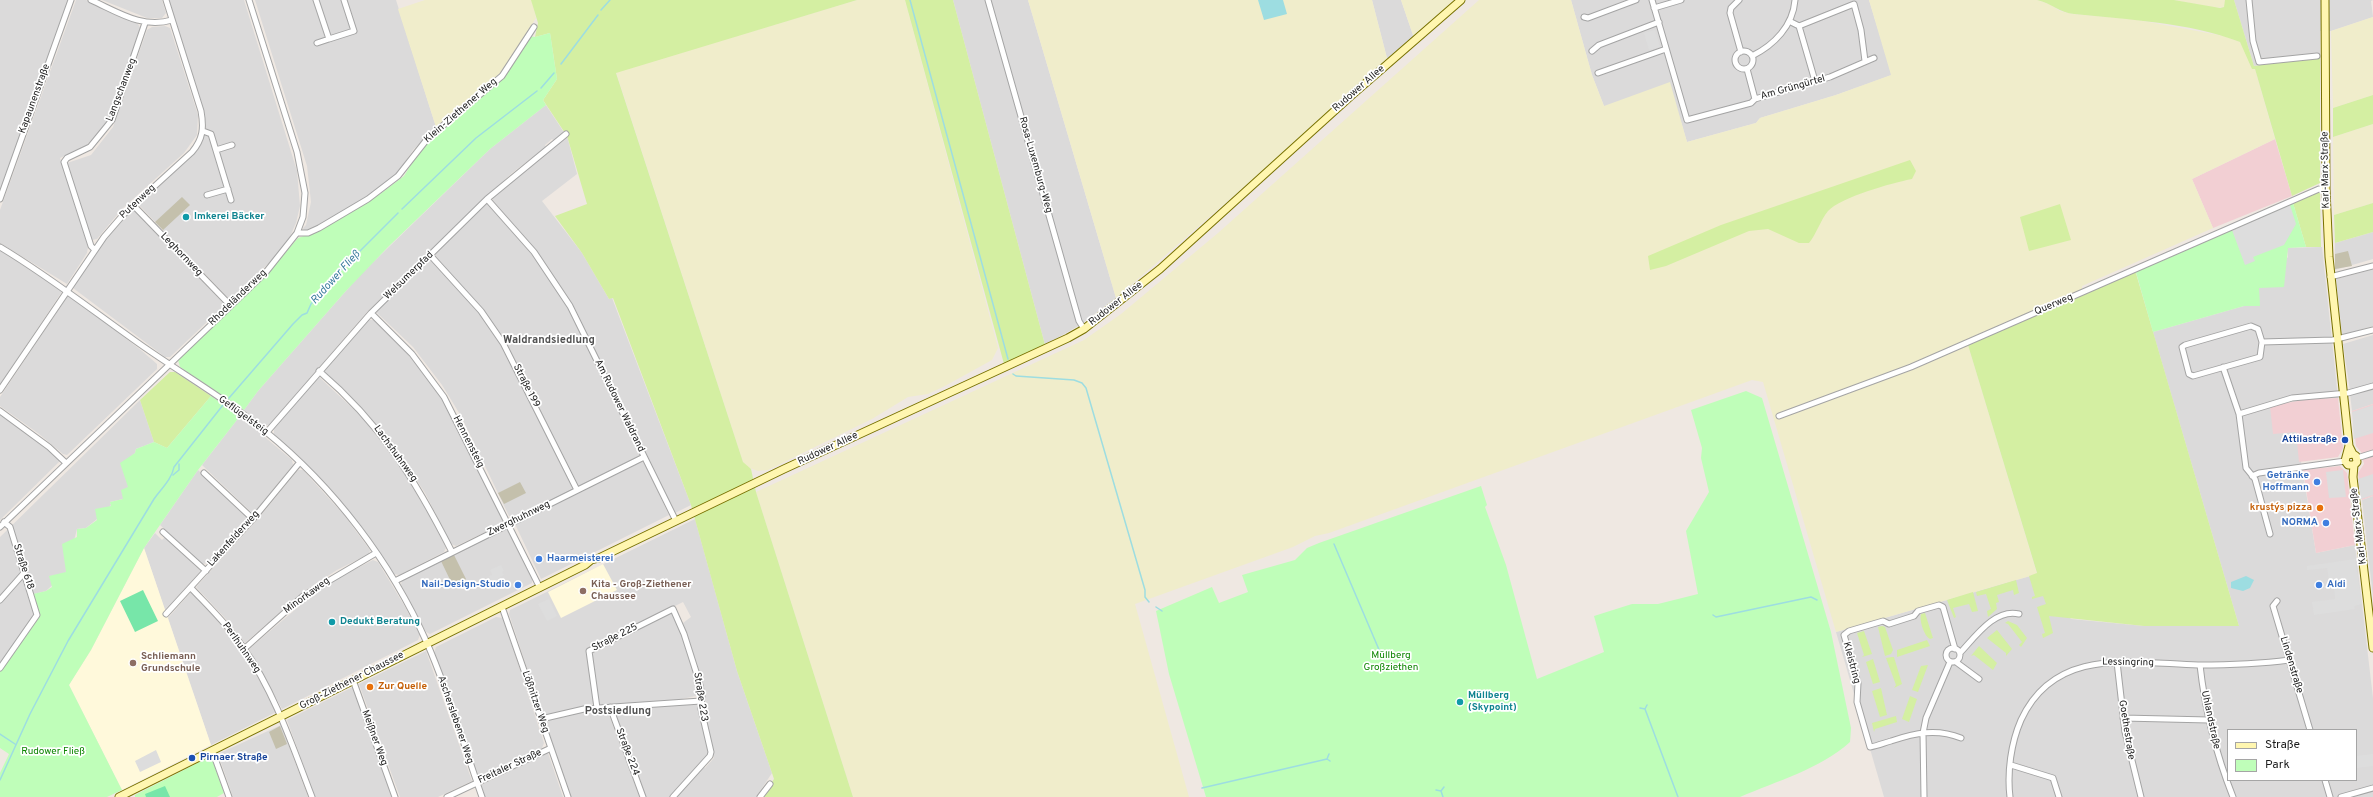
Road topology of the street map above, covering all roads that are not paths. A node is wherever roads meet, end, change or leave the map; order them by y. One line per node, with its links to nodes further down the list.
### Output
1 (71, 0): 44 (street, Kapaunenstraße)
2 (91, 0): 21 (street)
3 (166, 0): 18 (street)
4 (249, 0): 48 (street, Rhodeländerweg)
5 (316, 0): 24 (street)
6 (344, 0): 24 (street)
7 (988, 0): 57 (street, Rosa-Luxemburg-Weg)
8 (1461, 0): 57 (street, Rudower Allee)
9 (1636, 0): 17 (street)
10 (1652, 0): 16 (street)
11 (1681, 0): 16 (street)
12 (1740, 0): 28 (street)
13 (1795, 0): 19 (street)
14 (2248, 0): 30 (street)
15 (2325, 0): 42 (street, Karl-Marx-Straße)
16 (1654, 8): 20 (street)
17 (1584, 17)
18 (172, 20): 21 (street); 37 (street)
19 (1789, 20): 22 (street); 29 (street)
20 (1659, 22): 26 (street); 27 (street)
21 (145, 23): 50 (street, Langschanweg)
22 (1799, 26): 32 (street); 35 (street)
23 (534, 27): 48 (street, Klein-Ziethener Weg)
24 (329, 39): 25 (street)
25 (317, 43)
26 (1666, 48): 34 (street); 36 (street, Am Grüngürtel)
27 (1592, 51)
28 (1741, 52): 29 (street); 33 (street)
29 (1752, 56): 33 (street)
30 (2317, 56)
31 (1874, 58): 32 (street, Am Grüngürtel)
32 (1865, 61): 35 (street, Am Grüngürtel)
33 (1747, 69): 36 (street)
34 (1598, 73)
35 (1815, 81): 36 (street, Am Grüngürtel)
36 (1755, 99)
37 (203, 131): 40 (street); 47 (street, Putenweg)
38 (566, 134): 45 (street, Welsumerpfad)
39 (232, 145): 40 (street)
40 (216, 150): 41 (street)
41 (228, 188): 43 (street); 46 (street)
42 (2326, 189): 53 (street, Karl-Marx-Straße); 69 (street, Querweg)
43 (207, 195)
44 (0, 199)
45 (487, 199): 51 (street, Welsumerpfad); 72 (street, Am Rudower Waldrand)
46 (232, 200)
47 (133, 206): 50 (street, Putenweg); 55 (street, Leghornweg)
48 (297, 233): 55 (street, Rhodeländerweg)
49 (0, 247): 54 (street, Geflügelsteig)
50 (95, 250): 54 (street, Putenweg)
51 (430, 255): 56 (street, Welsumerpfad); 78 (street, Straße 199)
52 (2373, 266): 53 (street)
53 (2330, 277): 59 (street, Karl-Marx-Straße)
54 (67, 290): 61 (street, Geflügelsteig); 65 (street, Putenweg)
55 (230, 305): 61 (street, Rhodeländerweg)
56 (371, 313): 63 (street, Welsumerpfad); 83 (street, Hennensteig)
57 (1084, 329): 79 (street, Rudower Allee)
58 (2373, 330): 59 (street)
59 (2337, 340): 60 (street); 66 (street, Karl-Marx-Straße)
60 (2262, 342): 62 (street); 62 (street)
61 (170, 364): 70 (street, Geflügelsteig); 75 (street, Rhodeländerweg)
62 (2223, 367): 68 (street)
63 (319, 371): 70 (street, Welsumerpfad); 87 (street, Lachshuhnweg)
64 (2373, 386): 66 (street)
65 (0, 390)
66 (2343, 394): 68 (street); 73 (street, Karl-Marx-Straße)
67 (0, 411): 75 (street)
68 (2239, 414): 77 (street)
69 (1779, 416)
70 (267, 432): 74 (street, Geflügelsteig)
71 (2373, 453): 73 (street)
72 (644, 457): 78 (street, Zwerghuhnweg); 81 (street, Am Rudower Waldrand)
73 (2351, 460): 77 (street); 101 (street, Karl-Marx-Straße)
74 (300, 462): 80 (street, Lakenfelderweg); 88 (street, Geflügelsteig)
75 (66, 463): 82 (street, Rhodeländerweg)
76 (204, 473): 80 (street)
77 (2252, 476): 86 (street)
78 (578, 490): 83 (street, Zwerghuhnweg)
79 (704, 507): 81 (street, Groß-Ziethener Chaussee)
80 (254, 519): 89 (street, Lakenfelderweg)
81 (676, 521): 93 (street, Groß-Ziethener Chaussee)
82 (4, 522): 84 (street, Rhodeländerweg); 90 (street, Straße 618)
83 (508, 524): 87 (street, Zwerghuhnweg); 93 (street, Hennensteig)
84 (0, 527)
85 (163, 532): 89 (street)
86 (2270, 534)
87 (452, 552): 91 (street, Zwerghuhnweg)
88 (376, 553): 91 (street, Geflügelsteig); 102 (street, Minorkaweg)
89 (206, 570): 92 (street, Lakenfelderweg)
90 (24, 573): 94 (street); 110 (street, Straße 618)
91 (394, 581): 100 (street, Geflügelsteig)
92 (191, 588): 98 (street, Lakenfelderweg); 102 (street, Perlhuhnweg)
93 (540, 588): 96 (street, Groß-Ziethener Chaussee)
94 (0, 600)
95 (2276, 601): 105 (street, Lindenstraße)
96 (502, 607): 100 (street, Groß-Ziethener Chaussee); 117 (street, Lößnitzer Weg)
97 (673, 610): 113 (street, Straße 223); 115 (street, Straße 225)
98 (166, 614)
99 (2019, 614): 104 (street)
100 (427, 643): 112 (street, Groß-Ziethener Chaussee); 127 (street, Ascherslebener Weg)
101 (2373, 648)
102 (244, 649): 116 (street, Perlhuhnweg)
103 (1955, 649): 104 (street); 106 (street); 121 (street, Kleistring)
104 (1960, 653): 107 (street)
105 (2289, 660): 109 (street, Lessingring); 120 (street, Lindenstraße)
106 (1950, 662): 107 (street); 121 (street)
107 (1956, 662): 111 (street)
108 (2117, 662): 109 (street, Lessingring); 118 (street, Goethestraße); 125 (street, Lessingring)
109 (2200, 665): 119 (street, Uhlandstraße)
110 (0, 668)
111 (1979, 679)
112 (353, 680): 116 (street, Groß-Ziethener Chaussee); 133 (street, Meißner Weg)
113 (701, 701): 114 (street); 138 (street, Straße 223)
114 (610, 707): 115 (street); 137 (street, Straße 224)
115 (597, 708): 117 (street)
116 (281, 716): 124 (street, Groß-Ziethener Chaussee); 132 (street, Perlhuhnweg)
117 (541, 718): 123 (street, Lößnitzer Weg)
118 (2123, 718): 119 (street); 143 (street, Goethestraße)
119 (2209, 720): 144 (street, Uhlandstraße)
120 (2310, 729)
121 (1923, 733): 122 (street, Kleistring); 140 (street)
122 (1961, 738)
123 (551, 748): 127 (street, Freitaler Straße); 136 (street, Lößnitzer Weg)
124 (212, 750): 130 (street, Groß-Ziethener Chaussee); 131 (street)
125 (2011, 765): 141 (street, Lessingring); 142 (street)
126 (2325, 781): 145 (street)
127 (477, 782): 134 (street, Freitaler Straße); 135 (street, Ascherslebener Weg)
128 (770, 784): 139 (street)
129 (2373, 788): 146 (street)
130 (119, 797)
131 (229, 797)
132 (312, 797)
133 (395, 797)
134 (447, 797)
135 (482, 797)
136 (568, 797)
137 (643, 797)
138 (672, 797)
139 (760, 797)
140 (1924, 797)
141 (2010, 797)
142 (2059, 797)
143 (2141, 797)
144 (2233, 797)
145 (2330, 797)
146 (2341, 797)

